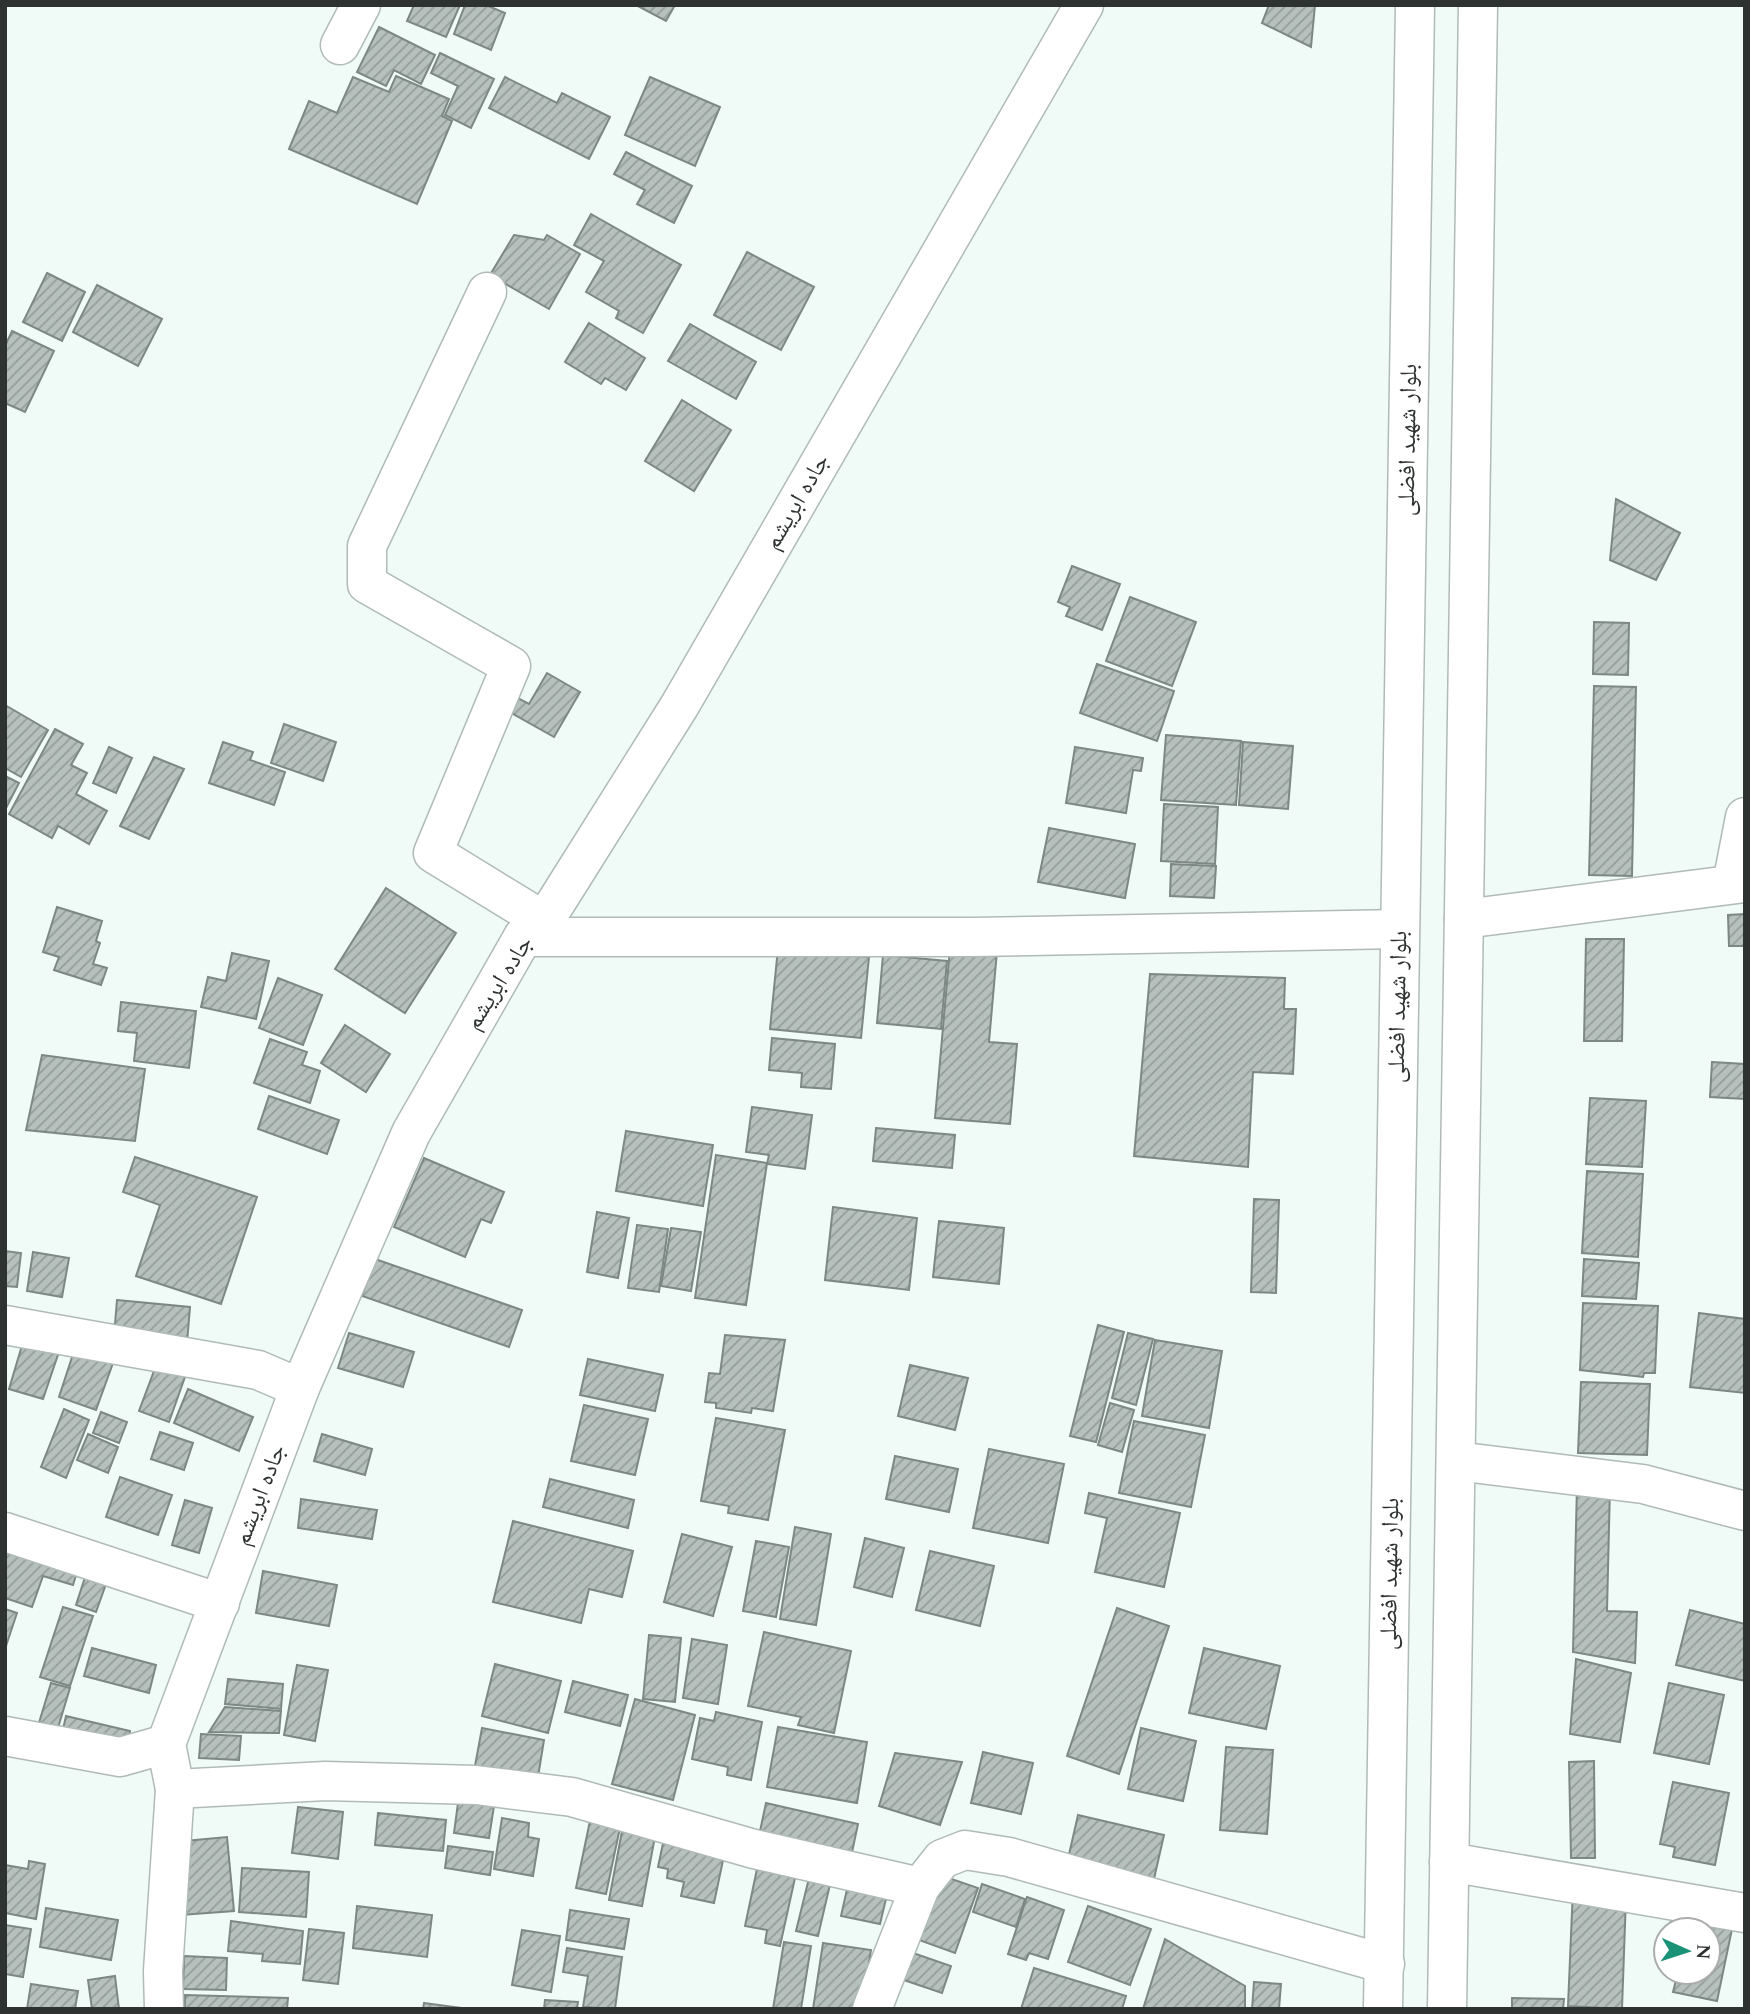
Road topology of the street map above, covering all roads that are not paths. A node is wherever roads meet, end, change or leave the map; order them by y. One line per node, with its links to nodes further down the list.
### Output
1 (361, 5): 5 (main road)
2 (1084, 5): 12 (main road, جاده ابریشم)
3 (1415, 5): 7 (main road, بلوار شهید افضلی)
4 (1478, 5): 8 (main road)
5 (340, 46)
6 (486, 292): 12 (main road)
7 (1405, 632): 8 (main road); 13 (main road, بلوار شهید افضلی)
8 (1468, 652): 11 (main road)
9 (1745, 817): 10 (main road)
10 (1738, 883): 11 (main road)
11 (1464, 919): 16 (main road)
12 (533, 929): 13 (main road); 15 (main road, جاده ابریشم)
13 (1399, 929): 26 (main road, بلوار شهید افضلی)
14 (5, 1325): 15 (main road)
15 (300, 1388): 19 (main road, جاده ابریشم)
16 (1456, 1461): 17 (main road); 23 (main road)
17 (1745, 1511)
18 (5, 1532): 19 (main road)
19 (220, 1602): 21 (main road, جاده ابریشم)
20 (5, 1736): 21 (main road)
21 (166, 1744): 22 (main road)
22 (176, 1789): 24 (main road); 27 (main road)
23 (1449, 1862): 25 (main road); 30 (main road)
24 (920, 1887): 26 (main road); 28 (main road)
25 (1745, 1913)
26 (1385, 1964): 29 (main road, بلوار شهید افضلی)
27 (164, 2009)
28 (872, 2009)
29 (1383, 2009)
30 (1447, 2009)

